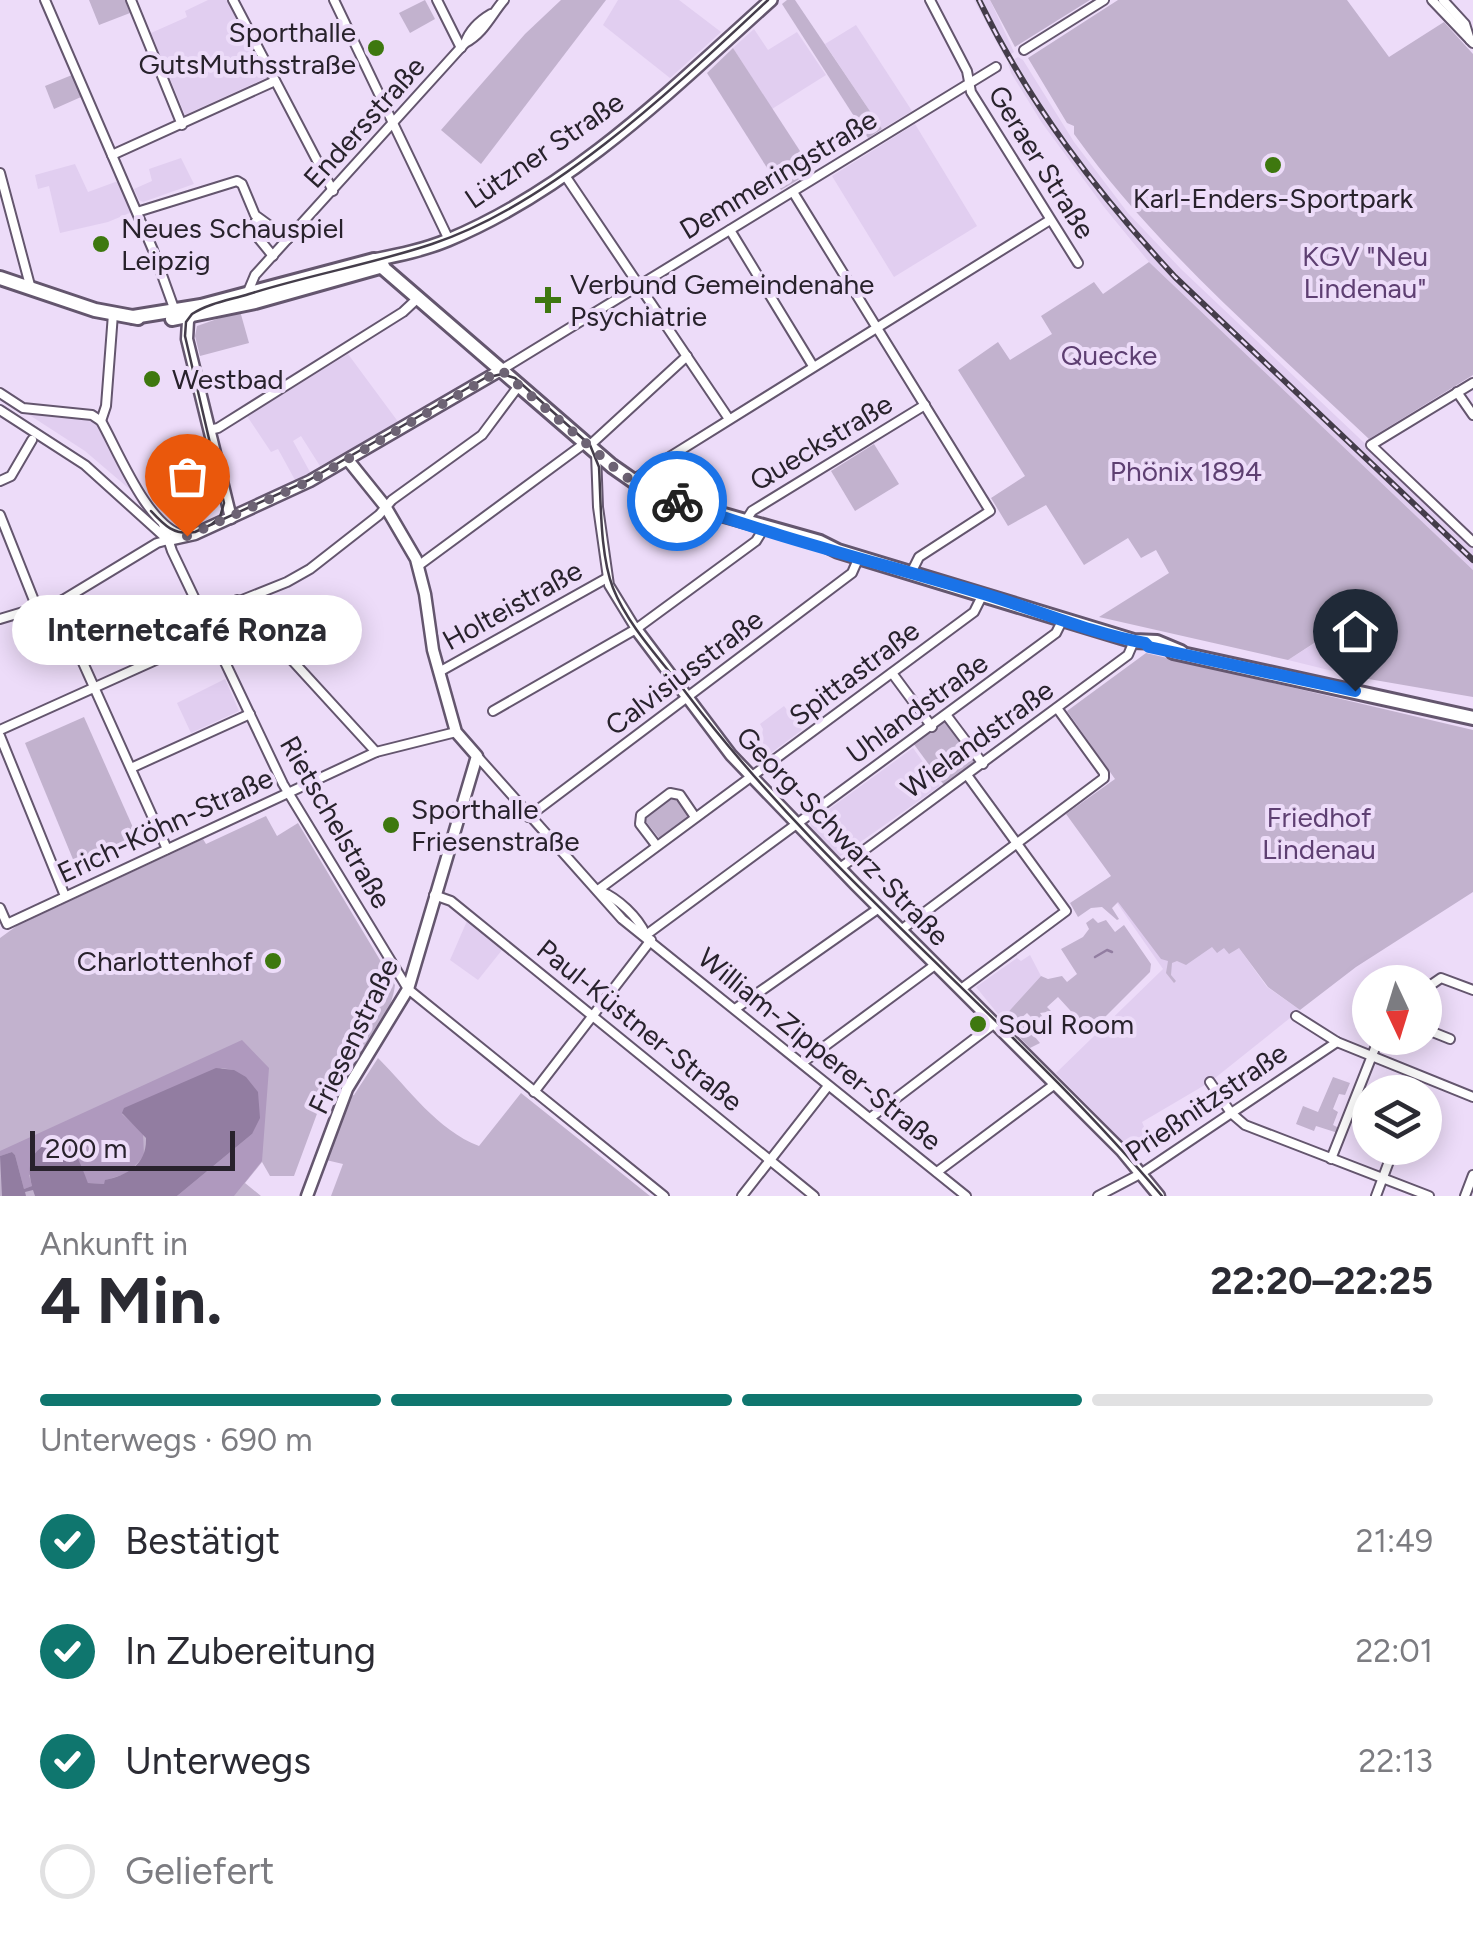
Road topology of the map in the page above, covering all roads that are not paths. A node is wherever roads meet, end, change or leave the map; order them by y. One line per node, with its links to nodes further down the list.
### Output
1 (45, 0): 20 (street)
2 (132, 0): 19 (street)
3 (234, 0): 16 (street)
4 (334, 0): 18 (street)
5 (437, 0): 13 (street)
6 (504, 0): 13 (street, Endersstraße)
7 (771, 0): 22 (main road, Lützner Straße)
8 (930, 0): 17 (street, Geraer Straße)
9 (1104, 0): 14 (street)
10 (1432, 0): 12 (street)
11 (1443, 0): 12 (street)
12 (1472, 39)
13 (463, 45): 18 (street, Endersstraße)
14 (1024, 50)
15 (996, 67): 17 (street, Demmeringstraße)
16 (275, 81): 19 (street); 23 (street)
17 (969, 84): 24 (street, Demmeringstraße); 27 (street, Geraer Straße)
18 (394, 122): 23 (street, Endersstraße); 30 (street)
19 (182, 124): 20 (street)
20 (112, 155): 25 (street)
21 (0, 173): 38 (street)
22 (564, 174): 30 (main road, Lützner Straße); 37 (street)
23 (332, 191): 29 (street, Endersstraße)
24 (793, 192): 28 (street, Demmeringstraße); 46 (street)
25 (137, 212): 26 (street); 42 (street)
26 (258, 218): 29 (street); 31 (street)
27 (1050, 220): 34 (street, Geraer Straße); 46 (street)
28 (730, 230): 37 (street, Demmeringstraße); 49 (street)
29 (288, 239): 31 (street, Endersstraße)
30 (449, 240): 32 (main road, Lützner Straße)
31 (273, 256): 39 (street, Endersstraße)
32 (403, 256): 33 (main road, Lützner Straße); 36 (main road)
33 (379, 263): 36 (main road); 39 (main road, Lützner Straße)
34 (1078, 264)
35 (0, 278): 38 (main road, Lützner Straße)
36 (400, 280): 40 (main road)
37 (639, 285): 47 (street); 48 (street, Demmeringstraße)
38 (31, 289): 43 (main road, Lützner Straße)
39 (251, 296): 41 (main road, Lützner Straße); 45 (main road, Lützner Straße)
40 (419, 297): 48 (main road); 59 (street)
41 (201, 306): 42 (main road, Lützner Straße); 45 (street)
42 (175, 311): 44 (main road, Lützner Straße)
43 (114, 314): 44 (main road, Lützner Straße); 58 (street)
44 (132, 317): 45 (main road, Lützner Straße)
45 (190, 317): 59 (street)
46 (875, 326): 49 (street); 54 (street)
47 (687, 356): 57 (street); 61 (street)
48 (507, 366): 51 (main road); 62 (street, Demmeringstraße)
49 (813, 366): 57 (street)
50 (1473, 383): 52 (street)
51 (516, 389): 61 (main road); 65 (street)
52 (1458, 392): 56 (street); 71 (street)
53 (0, 393): 58 (street)
54 (924, 405): 68 (street, Queckstraße); 74 (street)
55 (0, 410): 70 (street)
56 (1473, 415)
57 (729, 419): 64 (street)
58 (101, 421): 70 (street)
59 (209, 430): 67 (street)
60 (32, 440): 63 (street)
61 (590, 447): 64 (main road); 73 (street); 75 (street, Georg-Schwarz-Straße)
62 (348, 460): 65 (street, William-Zipperer-Straße); 67 (street, Demmeringstraße)
63 (0, 481)
64 (630, 481): 68 (main road)
65 (386, 506): 73 (street, William-Zipperer-Straße); 78 (street)
66 (0, 515): 79 (street)
67 (231, 518): 70 (street, Demmeringstraße)
68 (744, 522): 69 (main road)
69 (764, 528): 72 (main road); 83 (street)
70 (166, 532): 77 (street, Demmeringstraße); 80 (street, Rietschelstraße)
71 (1473, 542)
72 (859, 558): 74 (main road); 88 (street, Calvisiusstraße)
73 (418, 566): 85 (street, William-Zipperer-Straße)
74 (911, 573): 76 (main road)
75 (607, 578): 83 (street, Georg-Schwarz-Straße); 85 (street, Holteistraße)
76 (984, 594): 81 (main road); 86 (street, Spittastraße)
77 (63, 600): 79 (street, Demmeringstraße); 87 (street)
78 (237, 600): 80 (street); 97 (street)
79 (37, 608): 82 (street, Demmeringstraße)
80 (204, 618): 87 (street); 91 (street, Rietschelstraße)
81 (1063, 618): 84 (main road); 92 (street, Uhlandstraße)
82 (0, 619)
83 (636, 629): 88 (street, Georg-Schwarz-Straße); 90 (street)
84 (1140, 642): 89 (street, Wielandstraße); 93 (main road)
85 (439, 672): 95 (street, William-Zipperer-Straße)
86 (892, 673): 94 (street); 103 (street, Spittastraße)
87 (95, 688): 96 (street); 100 (street)
88 (688, 698): 103 (street, Georg-Schwarz-Straße); 106 (street, Calvisiusstraße)
89 (1057, 708): 99 (street, Wielandstraße); 109 (street)
90 (493, 712)
91 (250, 714): 100 (street); 105 (street, Rietschelstraße)
92 (947, 716): 94 (street, Uhlandstraße); 99 (street)
93 (1473, 718)
94 (932, 728): 108 (street, Uhlandstraße)
95 (456, 732): 97 (street, Erich-Köhn-Straße); 98 (street, William-Zipperer-Straße)
96 (0, 733): 115 (street)
97 (376, 752): 105 (street, Erich-Köhn-Straße)
98 (477, 756): 101 (street, William-Zipperer-Straße); 104 (street, Friesenstraße)
99 (982, 764): 102 (street, Wielandstraße)
100 (131, 768): 111 (street)
101 (492, 774): 104 (street); 106 (street, William-Zipperer-Straße)
102 (967, 775): 109 (street); 112 (street, Wielandstraße)
103 (752, 776): 107 (street, Spittastraße); 108 (street, Georg-Schwarz-Straße)
104 (469, 780): 114 (street, Friesenstraße)
105 (288, 792): 111 (street, Erich-Köhn-Straße); 122 (street, Rietschelstraße)
106 (528, 817): 113 (street, William-Zipperer-Straße)
107 (696, 817): 110 (street, Spittastraße); 110 (street)
108 (797, 824): 112 (street, Georg-Schwarz-Straße); 119 (street, Uhlandstraße)
109 (1018, 842): 118 (street); 123 (street)
110 (656, 846): 113 (street, Spittastraße)
111 (167, 849): 115 (street, Erich-Köhn-Straße)
112 (840, 868): 117 (street, Georg-Schwarz-Straße)
113 (598, 890): 119 (street, William-Zipperer-Straße)
114 (434, 894): 122 (street, Friesenstraße); 127 (street, Paul-Küstner-Straße)
115 (65, 896): 116 (street, Erich-Köhn-Straße)
116 (0, 908)
117 (879, 908): 118 (street, Georg-Schwarz-Straße); 125 (street)
118 (901, 930): 120 (street, Georg-Schwarz-Straße)
119 (649, 938): 125 (street, William-Zipperer-Straße); 127 (street, Uhlandstraße)
120 (935, 964): 123 (street, Georg-Schwarz-Straße); 133 (street)
121 (1442, 978): 124 (street)
122 (408, 989): 137 (street, Rietschelstraße); 148 (street, Friesenstraße)
123 (961, 989): 128 (street, Georg-Schwarz-Straße)
124 (1473, 990)
125 (734, 1009): 133 (street, William-Zipperer-Straße)
126 (1296, 1016): 131 (street)
127 (593, 1017): 137 (street, Uhlandstraße); 142 (street, Paul-Küstner-Straße)
128 (995, 1024): 135 (street, Georg-Schwarz-Straße); 140 (street)
129 (1442, 1036): 130 (street)
130 (1450, 1039)
131 (1337, 1042): 132 (street); 139 (street, Prießnitzstraße)
132 (1372, 1056): 138 (street); 141 (street)
133 (802, 1063): 136 (street, William-Zipperer-Straße)
134 (1210, 1082): 139 (street)
135 (1055, 1084): 144 (street); 145 (street, Georg-Schwarz-Straße)
136 (828, 1086): 140 (street, William-Zipperer-Straße); 142 (street)
137 (534, 1092): 149 (street, Rietschelstraße)
138 (1473, 1097)
139 (1231, 1114): 141 (street); 145 (street, Prießnitzstraße)
140 (870, 1118): 144 (street, William-Zipperer-Straße)
141 (1331, 1159): 147 (street)
142 (771, 1161): 150 (street); 151 (street, Paul-Küstner-Straße)
143 (1388, 1165): 147 (street)
144 (937, 1172): 152 (street, William-Zipperer-Straße)
145 (1141, 1174): 153 (street, Prießnitzstraße); 154 (street, Georg-Schwarz-Straße)
146 (1473, 1175): 157 (street)
147 (1383, 1177): 155 (street); 156 (street)
148 (308, 1196)
149 (664, 1196)
150 (742, 1196)
151 (814, 1196)
152 (966, 1196)
153 (1098, 1196)
154 (1160, 1196)
155 (1376, 1196)
156 (1429, 1196)
157 (1464, 1196)

